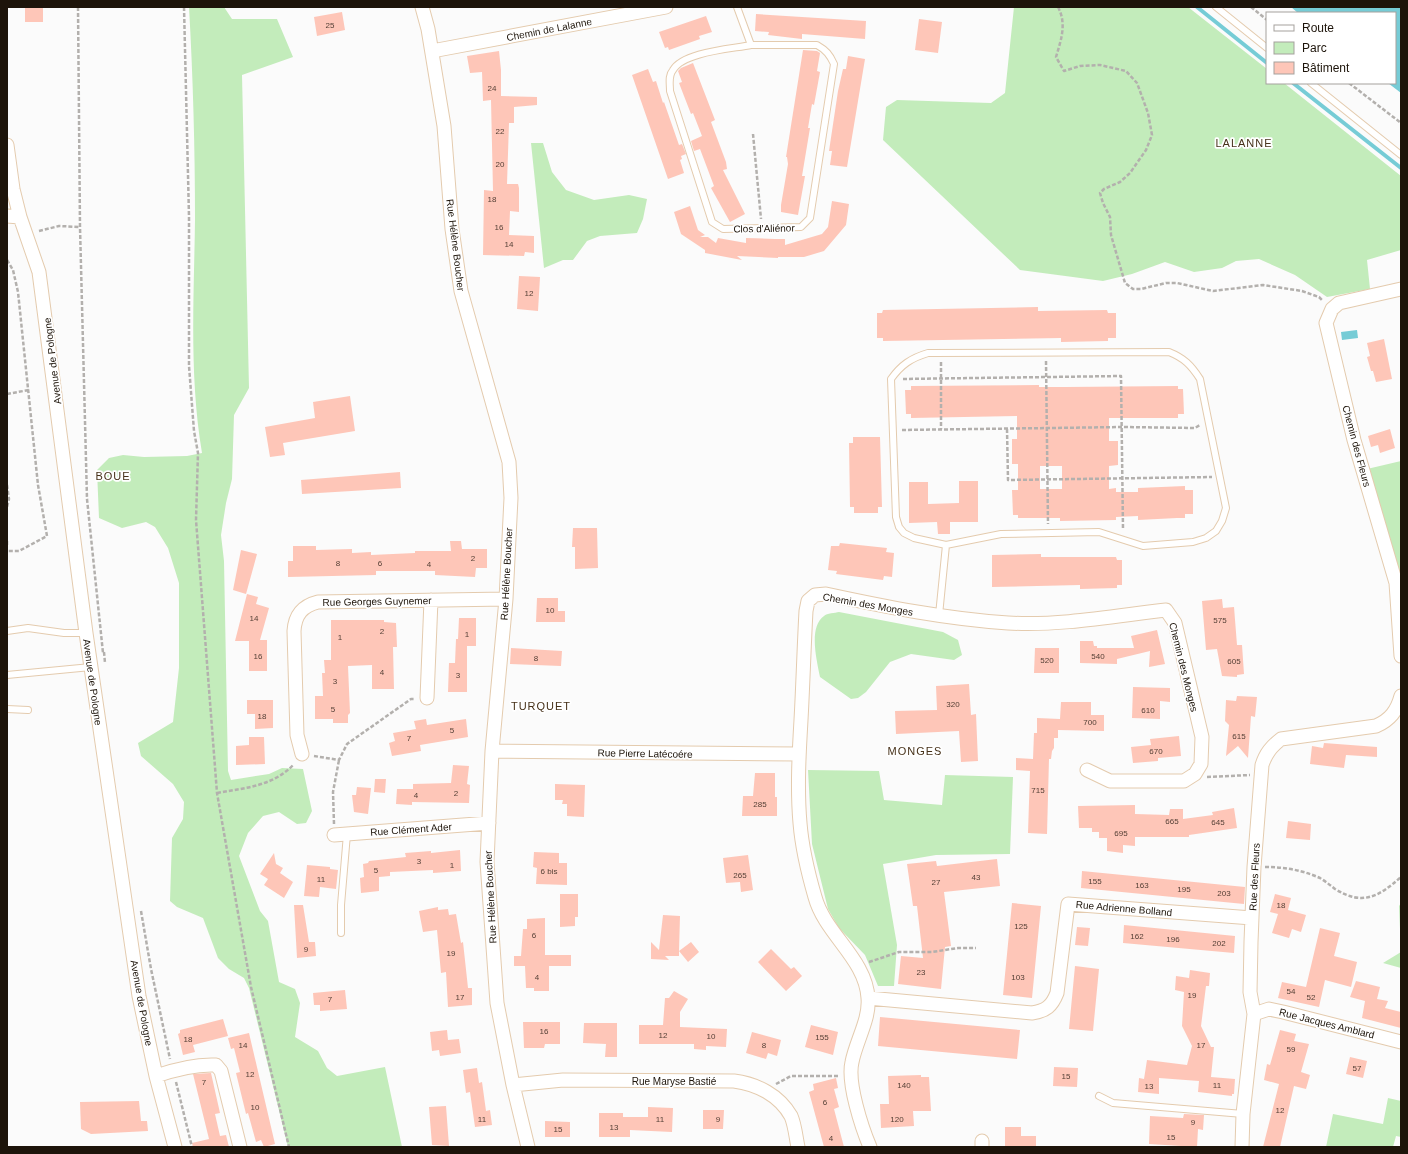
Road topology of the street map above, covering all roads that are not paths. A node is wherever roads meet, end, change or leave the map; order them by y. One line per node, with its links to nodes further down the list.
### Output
1 (422, 7): 7 (street, Rue Hélène Boucher)
2 (666, 7): 7 (street, Chemin de Lalanne)
3 (737, 7): 5 (lane)
4 (1216, 7): 6 (lane)
5 (751, 45): 5 (lane, Clos d'Aliénor)
6 (1266, 47)
7 (432, 51): 14 (street, Rue Hélène Boucher)
8 (1312, 84): 10 (lane)
9 (7, 145): 11 (street, Avenue de Pologne)
10 (1401, 155)
11 (14, 216): 18 (street, Avenue de Pologne)
12 (1401, 289): 19 (street, Chemin des Fleurs)
13 (946, 545): 13 (lane); 16 (lane)
14 (506, 598): 15 (street, Rue Georges Guynemer); 26 (street, Rue Hélène Boucher)
15 (431, 600): 22 (street); 27 (street, Rue Georges Guynemer)
16 (939, 615): 28 (street, Chemin des Monges); 29 (street, Chemin des Monges)
17 (7, 631): 18 (lane)
18 (86, 633): 20 (street, Avenue de Pologne)
19 (1401, 656)
20 (91, 667): 21 (lane); 38 (street, Avenue de Pologne)
21 (7, 675)
22 (427, 698)
23 (1400, 701): 33 (street, Rue des Fleurs)
24 (7, 709): 25 (lane)
25 (28, 710)
26 (492, 751): 28 (street, Rue Pierre Latécoére); 30 (street, Rue Hélène Boucher)
27 (302, 754)
28 (799, 754): 35 (street, Chemin des Monges)
29 (1087, 770)
30 (489, 823): 31 (street, Rue Clément Ader); 39 (street, Rue Hélène Boucher)
31 (348, 834): 32 (street, Rue Clément Ader); 34 (lane)
32 (334, 835)
33 (1252, 918): 35 (street, Rue Adrienne Bolland); 36 (street, Rue des Fleurs)
34 (341, 933)
35 (868, 998): 46 (street, Chemin des Monges)
36 (1254, 1014): 37 (street, Rue Jacques Amblard); 41 (street, Rue des Fleurs)
37 (1401, 1042)
38 (156, 1076): 42 (street, Avenue de Pologne); 43 (street)
39 (513, 1085): 44 (street, Rue Hélène Boucher); 45 (street, Rue Maryse Bastié)
40 (1099, 1096): 41 (lane)
41 (1243, 1114): 47 (street, Rue des Fleurs)
42 (175, 1147)
43 (240, 1147)
44 (528, 1147)
45 (798, 1147)
46 (870, 1147)
47 (1242, 1147)

